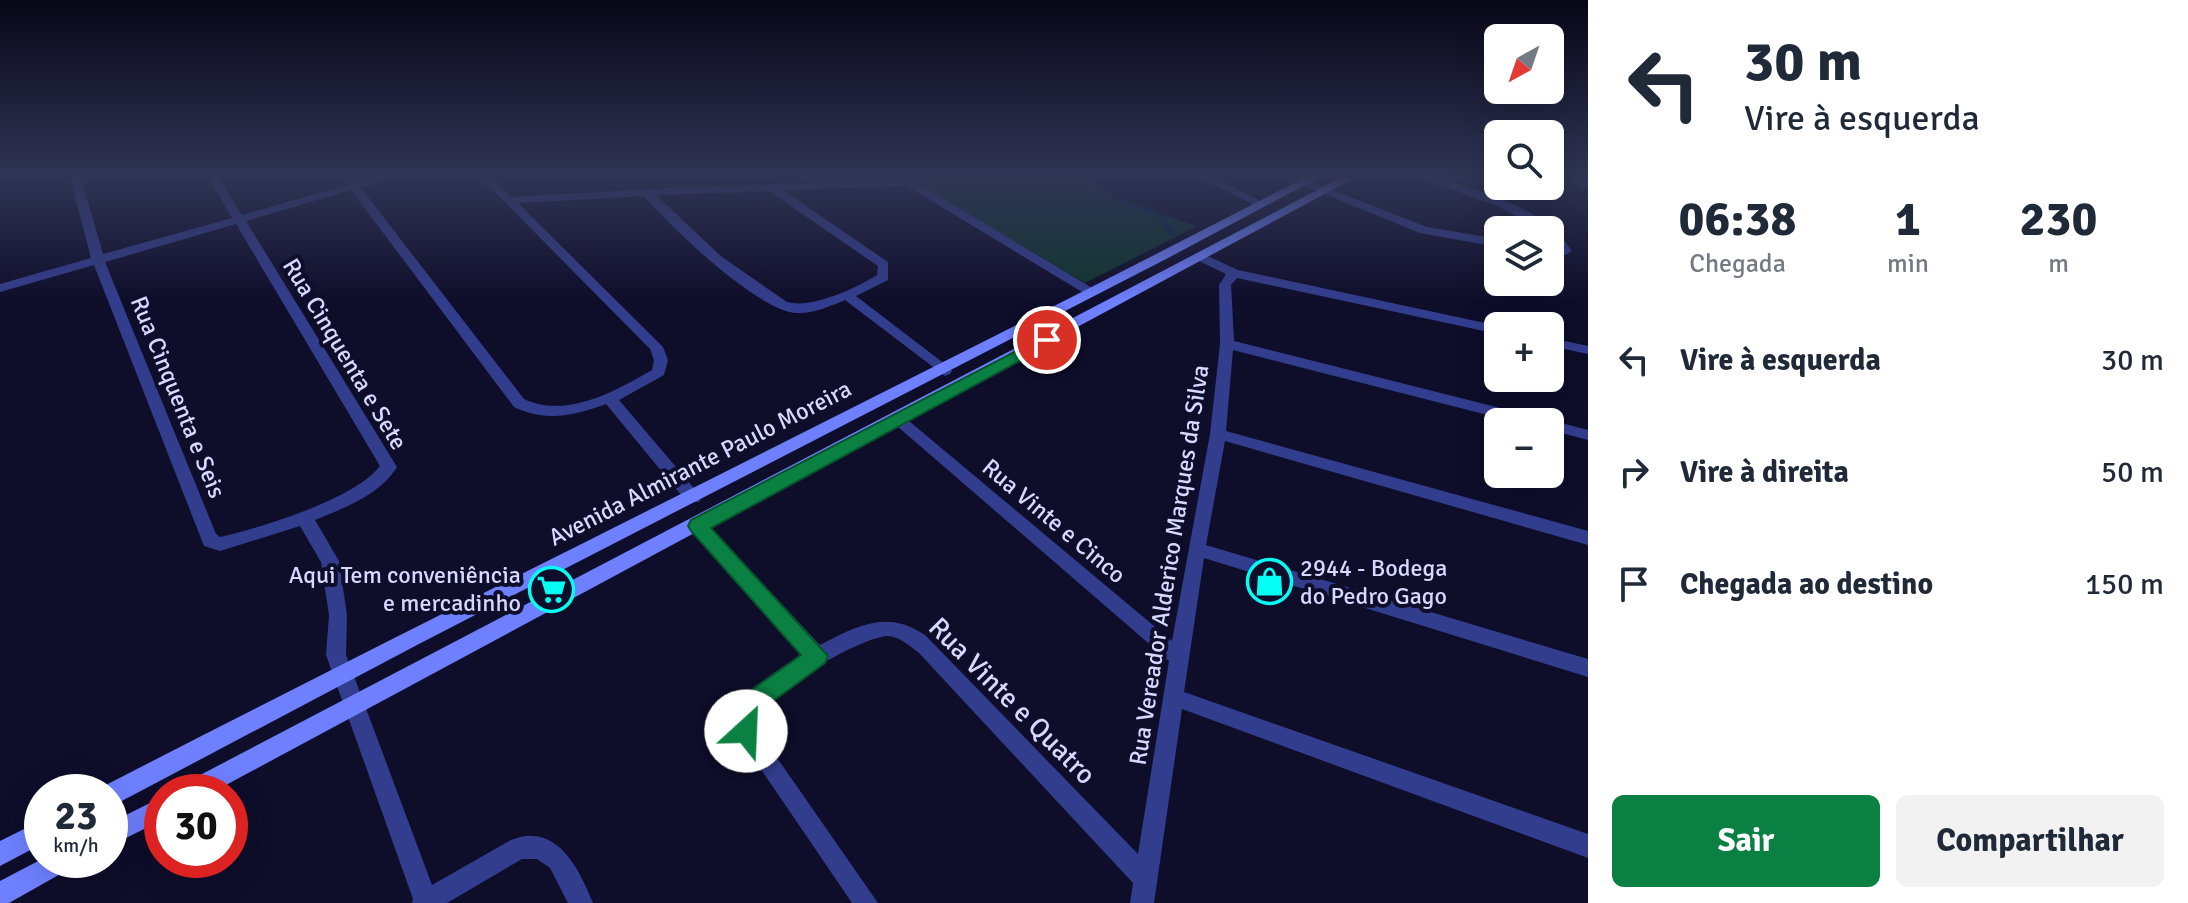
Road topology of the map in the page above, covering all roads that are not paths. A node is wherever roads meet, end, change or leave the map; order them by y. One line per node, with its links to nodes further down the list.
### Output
1 (87, 219): 13 (street, Rua Cinquenta e Seis)
2 (238, 219): 13 (street); 30 (street, Rua Cinquenta e Sete)
3 (380, 219): 23 (street)
4 (529, 219): 23 (street)
5 (669, 219): 17 (street)
6 (818, 219): 17 (street)
7 (970, 219): 16 (street)
8 (1234, 219): 16 (main road, Avenida Almirante Paulo Moreira)
9 (1261, 219): 12 (main road, Avenida Almirante Paulo Moreira)
10 (1399, 219): 11 (street)
11 (1484, 241)
12 (1203, 258): 14 (street); 25 (main road, Avenida Almirante Paulo Moreira)
13 (98, 259): 15 (street); 30 (street, Rua Cinquenta e Seis)
14 (1234, 273): 18 (street); 19 (street, Rua Vereador Alderico Marques da Silva)
15 (0, 288)
16 (1092, 292): 22 (main road, Avenida Almirante Paulo Moreira)
17 (845, 294): 22 (street)
18 (1484, 327)
19 (1227, 344): 24 (street); 27 (street, Rua Vereador Alderico Marques da Silva)
20 (1564, 345): 21 (street)
21 (1588, 350)
22 (945, 371): 29 (main road, Avenida Almirante Paulo Moreira)
23 (609, 398): 29 (street)
24 (1484, 409)
25 (898, 420): 31 (main road, Avenida Almirante Paulo Moreira); 35 (street, Rua Vinte e Cinco)
26 (1564, 429): 28 (street)
27 (1218, 434): 32 (street); 33 (street, Rua Vereador Alderico Marques da Silva)
28 (1588, 435)
29 (693, 498): 37 (main road, Avenida Almirante Paulo Moreira)
30 (304, 517): 37 (street)
31 (698, 526): 34 (street); 39 (main road, Avenida Almirante Paulo Moreira)
32 (1588, 538)
33 (1196, 549): 35 (street, Rua Vereador Alderico Marques da Silva); 36 (street)
34 (817, 656): 46 (street, Rua Vinte e Quatro); 50 (street, Rua Vinte e Quatro)
35 (1179, 658): 38 (street, Rua Vereador Alderico Marques da Silva)
36 (1588, 668)
37 (342, 672): 39 (street); 41 (main road, Avenida Almirante Paulo Moreira)
38 (1173, 697): 43 (street); 46 (street, Rua Vereador Alderico Marques da Silva)
39 (353, 706): 40 (main road, Avenida Almirante Paulo Moreira); 48 (street)
40 (225, 774)
41 (128, 785)
42 (24, 841): 44 (main road)
43 (1588, 846)
44 (0, 854)
45 (30, 878): 47 (main road)
46 (1145, 878): 51 (street, Rua Vereador Alderico Marques da Silva)
47 (0, 894)
48 (425, 902): 49 (street)
49 (581, 903)
50 (866, 903)
51 (1142, 903)

